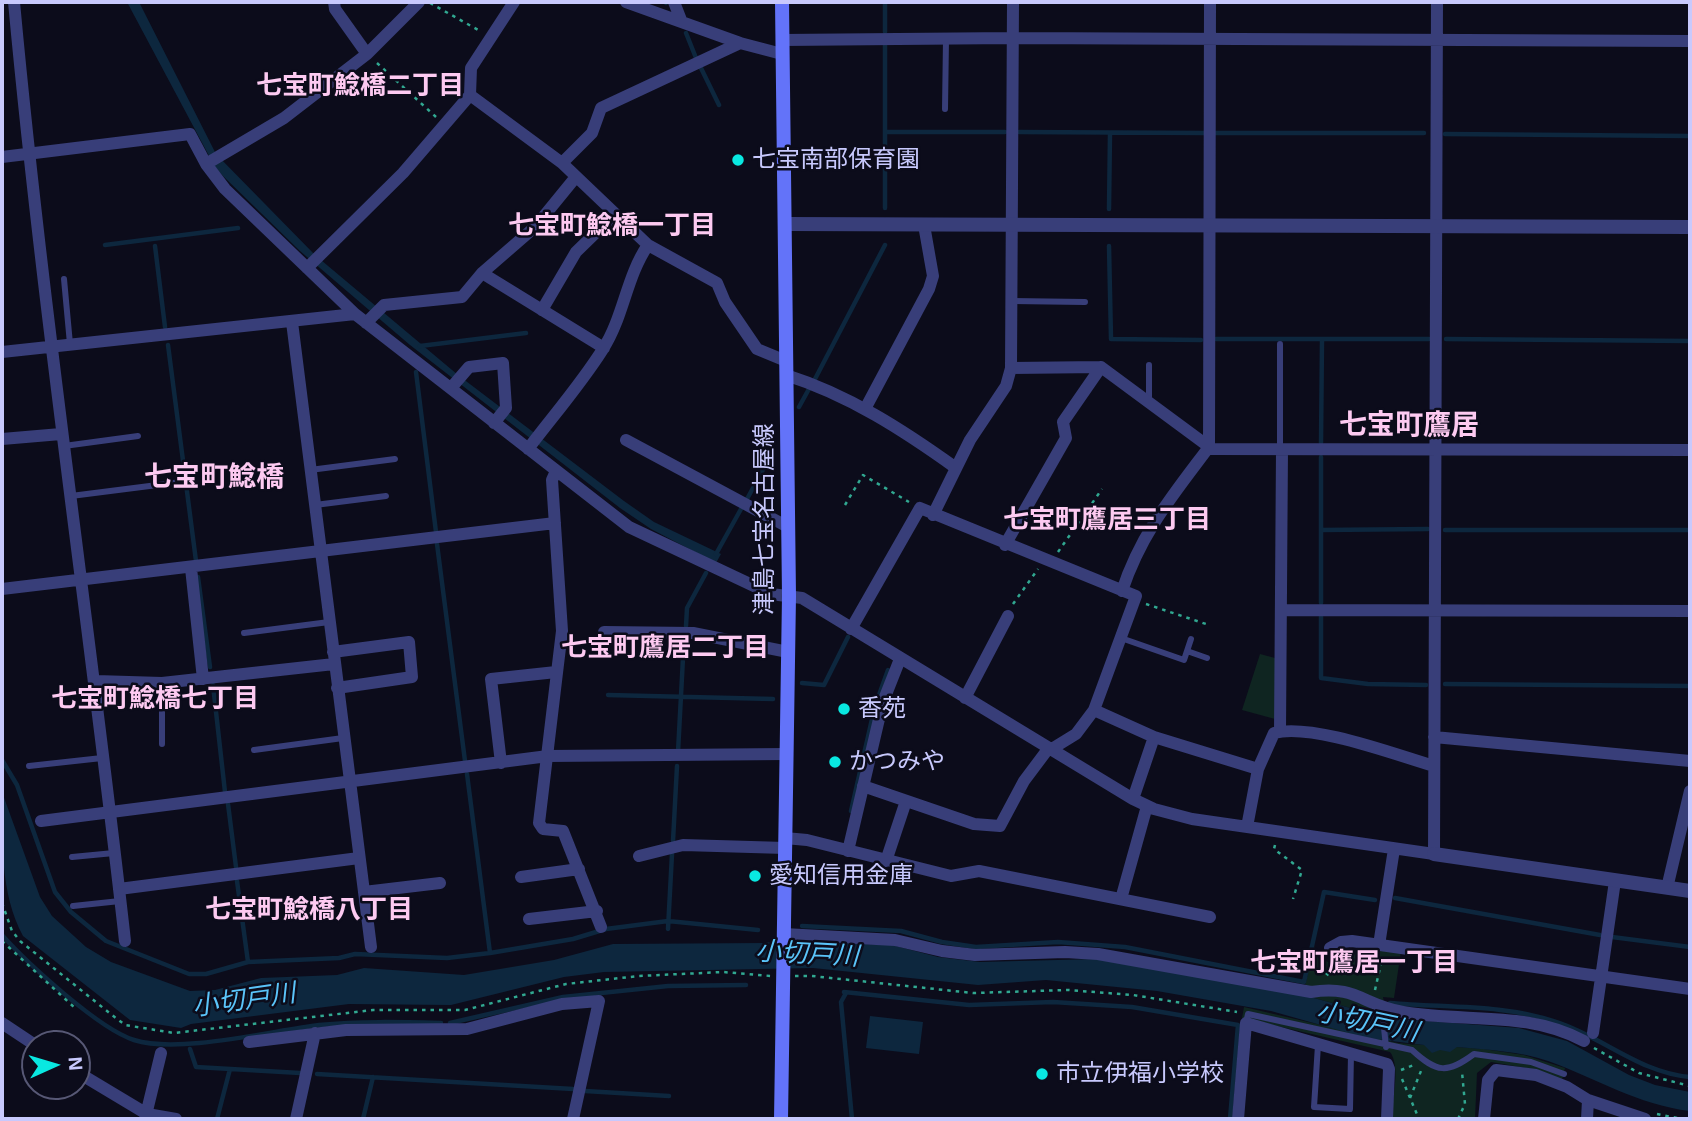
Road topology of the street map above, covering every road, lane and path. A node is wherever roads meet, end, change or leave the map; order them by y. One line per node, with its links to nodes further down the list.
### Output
1 (15, 2): 12 (street); 26 (street)
2 (334, 2): 22 (street)
3 (419, 2): 22 (street)
4 (429, 2): 14 (path)
5 (514, 2): 14 (street)
6 (626, 2): 13 (street)
7 (674, 2): 13 (street)
8 (782, 2): 21 (main road, 津島七宝名古屋線)
9 (1013, 2): 16 (street)
10 (1210, 2): 17 (street)
11 (1437, 2): 18 (street)
12 (2, 4)
13 (681, 20): 20 (street)
14 (492, 37): 23 (street)
15 (946, 38): 16 (street); 21 (street); 24 (lane)
16 (1013, 38): 17 (street); 34 (street)
17 (1210, 39): 18 (street); 35 (street)
18 (1436, 39): 19 (street); 36 (street)
19 (1690, 41)
20 (740, 43): 21 (street); 29 (street)
21 (782, 47): 32 (main road, 津島七宝名古屋線)
22 (367, 54): 25 (path); 28 (street)
23 (470, 95): 25 (street); 29 (street)
24 (944, 109)
25 (444, 124): 39 (street)
26 (28, 153): 27 (street); 28 (street); 50 (street)
27 (2, 157)
28 (213, 161): 39 (street)
29 (562, 163): 30 (street)
30 (575, 178): 31 (street); 40 (street)
31 (615, 214): 38 (street); 44 (street)
32 (785, 224): 33 (street); 55 (main road, 津島七宝名古屋線)
33 (924, 225): 34 (street); 59 (street)
34 (1013, 225): 35 (street); 42 (street)
35 (1208, 226): 36 (street); 66 (street)
36 (1436, 226): 37 (street); 68 (street)
37 (1690, 227)
38 (648, 245): 51 (street); 55 (street)
39 (313, 262): 45 (street)
40 (482, 273): 44 (street); 46 (street)
41 (64, 279): 48 (lane)
42 (1012, 301): 43 (lane); 56 (street)
43 (1085, 302)
44 (542, 310): 51 (street)
45 (355, 314): 46 (street); 47 (street)
46 (373, 315): 57 (street)
47 (292, 322): 48 (street); 72 (street)
48 (70, 344): 50 (street)
49 (1280, 344): 67 (lane)
50 (51, 346): 52 (street); 63 (street)
51 (604, 348): 65 (street)
52 (2, 352)
53 (1149, 365): 58 (lane)
54 (1101, 367): 56 (street); 58 (street); 84 (street)
55 (786, 368): 59 (street); 83 (main road, 津島七宝名古屋線)
56 (1011, 368): 71 (street)
57 (457, 381): 60 (street); 60 (street)
58 (1149, 402): 66 (street)
59 (865, 409): 71 (street)
60 (500, 416): 65 (street)
61 (138, 436): 63 (lane)
62 (2, 439): 63 (street)
63 (62, 440): 76 (street)
64 (626, 440): 83 (street)
65 (533, 443): 73 (street)
66 (1209, 447): 67 (street); 90 (street)
67 (1281, 449): 68 (street); 94 (street)
68 (1435, 450): 69 (street); 93 (street)
69 (1690, 450)
70 (395, 459): 72 (lane)
71 (956, 468): 81 (street)
72 (310, 470): 78 (street)
73 (556, 471): 82 (street); 91 (street)
74 (181, 482): 76 (lane)
75 (1102, 489): 86 (path)
76 (69, 496): 88 (street)
77 (386, 496): 78 (lane)
78 (315, 505): 85 (street)
79 (845, 505): 80 (path)
80 (920, 508): 81 (street); 99 (street)
81 (933, 515): 84 (street)
82 (555, 523): 85 (street); 109 (street)
83 (788, 527): 91 (main road, 津島七宝名古屋線)
84 (1005, 545): 86 (street)
85 (320, 551): 87 (street); 97 (street)
86 (1048, 562): 90 (street); 96 (path)
87 (191, 568): 88 (street); 110 (street)
88 (81, 581): 89 (street); 111 (street)
89 (2, 589)
90 (1122, 591): 92 (street)
91 (789, 596): 99 (street); 105 (main road, 津島七宝名古屋線)
92 (1135, 600): 98 (path); 102 (street)
93 (1435, 609): 94 (street); 95 (street); 118 (street)
94 (1281, 610): 116 (street)
95 (1690, 611)
96 (1008, 616): 114 (street)
97 (329, 622): 101 (lane); 107 (street)
98 (1206, 624)
99 (851, 629): 108 (street)
100 (604, 632): 105 (street)
101 (244, 633)
102 (1121, 638): 104 (lane); 115 (street)
103 (1191, 639): 104 (lane)
104 (1187, 651): 106 (lane)
105 (788, 652): 123 (main road, 津島七宝名古屋線)
106 (1207, 657)
107 (333, 658): 110 (street); 113 (street); 113 (street)
108 (901, 659): 114 (street); 132 (street)
109 (556, 672): 124 (street); 127 (street)
110 (203, 679): 112 (street)
111 (96, 681): 112 (street); 125 (street)
112 (162, 683): 120 (lane)
113 (337, 688): 119 (street)
114 (965, 698): 121 (street)
115 (1094, 710): 117 (street); 121 (street)
116 (1280, 731): 129 (street); 130 (street)
117 (1154, 737): 130 (street); 134 (street)
118 (1434, 737): 126 (street); 129 (street)
119 (343, 738): 122 (lane); 131 (street)
120 (162, 744)
121 (1049, 749): 134 (street); 135 (street)
122 (254, 750)
123 (786, 754): 124 (street); 142 (main road, 津島七宝名古屋線)
124 (548, 756): 127 (street); 151 (street)
125 (102, 758): 128 (lane); 137 (street)
126 (1690, 761)
127 (500, 763): 131 (street)
128 (29, 766)
129 (1434, 766): 146 (street)
130 (1258, 769): 139 (street)
131 (349, 783): 137 (street); 149 (street)
132 (863, 786): 135 (street); 144 (street)
133 (1690, 791): 141 (street)
134 (1133, 799): 136 (street)
135 (905, 801): 150 (street)
136 (1147, 806): 139 (street); 159 (street)
137 (109, 812): 138 (street); 145 (street)
138 (41, 821)
139 (1247, 827): 140 (street)
140 (1280, 832): 143 (street); 160 (path)
141 (1685, 836): 155 (street)
142 (785, 843): 144 (street); 147 (street); 167 (main road, 津島七宝名古屋線)
143 (1394, 849): 146 (street); 170 (street)
144 (848, 850): 150 (street)
145 (114, 853): 148 (lane); 158 (street)
146 (1434, 854): 153 (street)
147 (639, 856)
148 (72, 857)
149 (359, 858): 157 (street); 158 (street)
150 (886, 860): 159 (street)
151 (579, 869): 152 (street); 163 (street)
152 (521, 877)
153 (1615, 881): 155 (street); 173 (street)
154 (440, 883): 157 (street)
155 (1667, 888): 156 (street)
156 (1690, 891)
157 (364, 892): 171 (street)
158 (120, 895): 162 (lane); 168 (street)
159 (1121, 899): 164 (street)
160 (1293, 899)
161 (2, 903): 174 (path)
162 (74, 906)
163 (597, 911): 165 (street); 166 (street)
164 (1210, 918)
165 (529, 919)
166 (601, 927)
167 (784, 936): 174 (main road, 津島七宝名古屋線); 180 (street)
168 (125, 941)
169 (2, 942): 179 (path)
170 (1382, 945): 172 (street); 173 (street); 178 (path)
171 (371, 947)
172 (1330, 948): 175 (path)
173 (1601, 976): 177 (street); 184 (street)
174 (783, 977): 181 (path); 202 (main road, 津島七宝名古屋線)
175 (1334, 978)
176 (1363, 989): 178 (path)
177 (1690, 989)
178 (1375, 991): 180 (path)
179 (75, 1008)
180 (1382, 1010): 184 (street); 188 (lane)
181 (1247, 1018): 187 (street); 188 (lane); 203 (street)
182 (3, 1028): 185 (street)
183 (315, 1033): 186 (street); 200 (street); 201 (street)
184 (1588, 1037): 195 (path)
185 (21, 1038)
186 (248, 1042)
187 (1318, 1043): 189 (street); 189 (lane)
188 (1386, 1045): 191 (lane)
189 (1351, 1052): 204 (street)
190 (161, 1053): 198 (street)
191 (1425, 1062): 192 (lane); 196 (path); 196 (path)
192 (1461, 1064): 193 (lane); 206 (path)
193 (1564, 1074)
194 (91, 1081): 198 (street)
195 (1690, 1086)
196 (1410, 1098): 205 (path)
197 (1588, 1100): 207 (street); 208 (street); 209 (street)
198 (146, 1117): 199 (street)
199 (176, 1119)
200 (296, 1119)
201 (573, 1119)
202 (781, 1119)
203 (1238, 1119)
204 (1387, 1119)
205 (1419, 1119)
206 (1458, 1119)
207 (1484, 1119)
208 (1587, 1119)
209 (1645, 1119)

